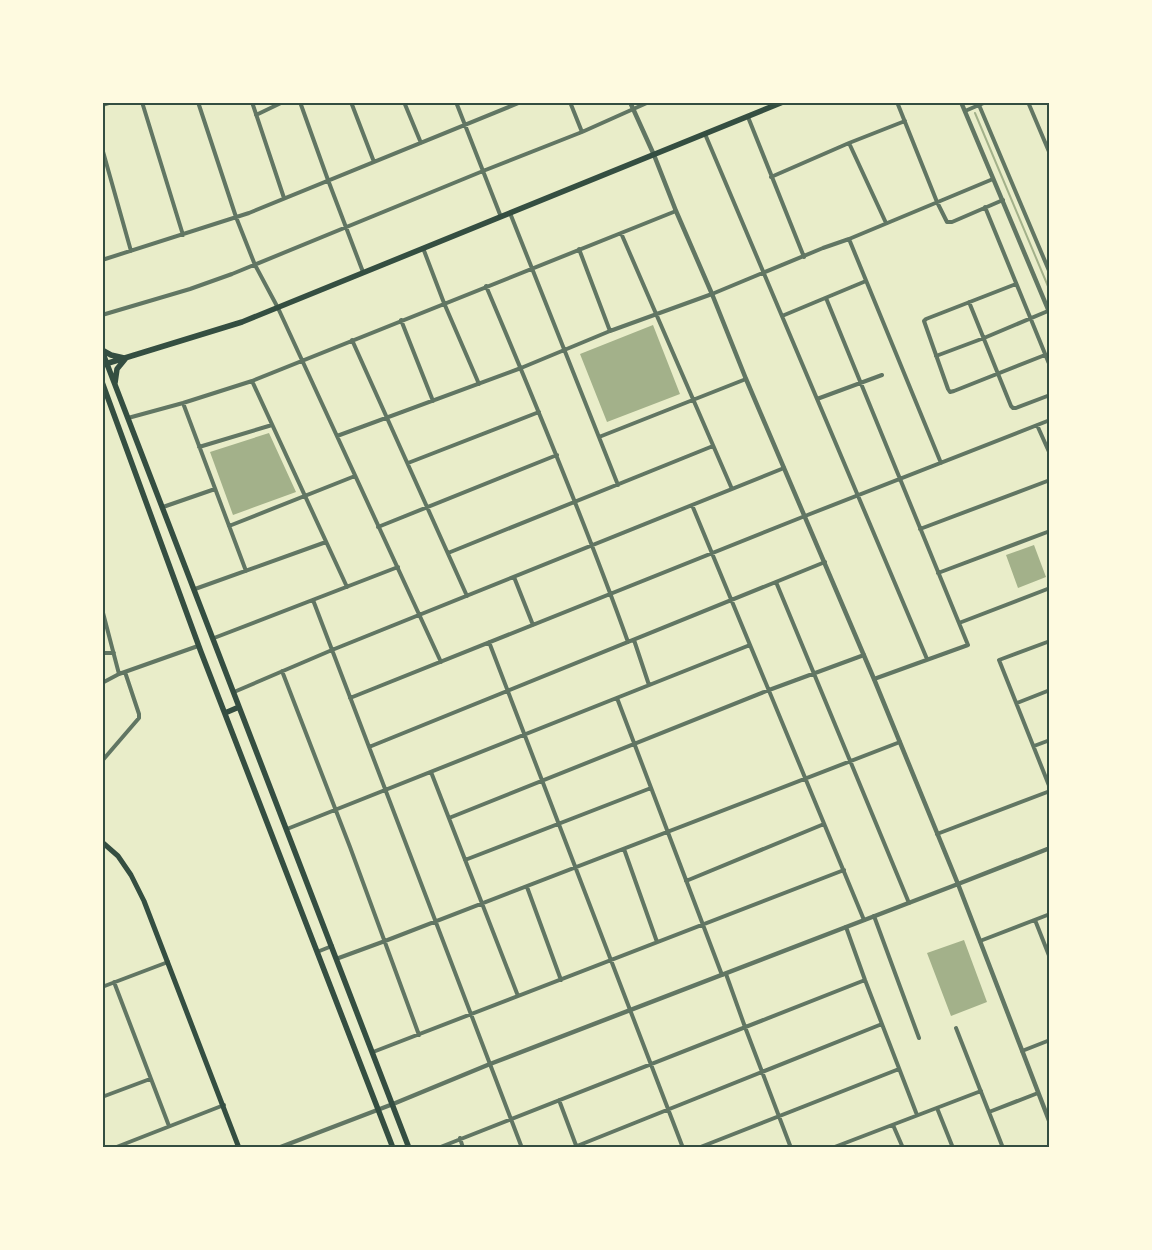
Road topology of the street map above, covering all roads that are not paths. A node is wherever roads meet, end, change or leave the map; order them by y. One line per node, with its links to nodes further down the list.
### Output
1 (112, 102): 20 (street)
2 (142, 102): 51 (street)
3 (198, 102): 46 (street)
4 (252, 102): 24 (street)
5 (283, 102): 24 (street)
6 (300, 102): 39 (street)
7 (351, 102): 35 (street)
8 (404, 102): 30 (street)
9 (456, 102): 27 (street)
10 (521, 102): 19 (street)
11 (570, 102): 28 (street)
12 (630, 102): 22 (street)
13 (649, 102): 22 (street)
14 (783, 102): 25 (main road)
15 (897, 102): 26 (street)
16 (961, 102): 23 (street)
17 (986, 102): 21 (street)
18 (1028, 102): 33 (street)
19 (511, 104): 27 (street)
20 (102, 105)
21 (979, 105): 23 (street); 62 (street)
22 (633, 109): 28 (street); 34 (street)
23 (965, 112): 38 (street)
24 (256, 115): 40 (street)
25 (748, 117): 29 (main road); 37 (street)
26 (905, 121): 31 (street); 42 (street)
27 (465, 126): 30 (street); 36 (street)
28 (582, 132): 36 (street)
29 (705, 134): 34 (main road); 61 (street)
30 (421, 143): 35 (street)
31 (849, 143): 37 (street); 48 (street)
32 (102, 148): 55 (street)
33 (1050, 154)
34 (654, 155): 44 (street); 45 (main road)
35 (374, 162): 39 (street)
36 (483, 171): 47 (street); 49 (street)
37 (771, 177): 56 (street)
38 (993, 179): 41 (street); 42 (street)
39 (328, 180): 40 (street); 49 (street)
40 (284, 198): 46 (street)
41 (1003, 200): 43 (street); 69 (street)
42 (937, 202): 43 (street); 48 (street)
43 (985, 207): 64 (street)
44 (676, 211): 50 (street); 66 (street)
45 (510, 213): 47 (main road); 59 (street)
46 (236, 217): 51 (street); 58 (street)
47 (501, 217): 53 (main road)
48 (886, 223): 52 (street)
49 (346, 228): 58 (street); 60 (street)
50 (621, 233): 54 (street); 74 (street)
51 (183, 235): 55 (street)
52 (849, 239): 56 (street); 63 (street)
53 (423, 248): 60 (main road); 71 (street)
54 (578, 250): 59 (street); 79 (street)
55 (131, 251): 57 (street)
56 (804, 257): 61 (street)
57 (102, 260)
58 (255, 266): 72 (street); 75 (street)
59 (532, 268): 65 (street); 82 (street)
60 (363, 272): 72 (main road)
61 (764, 274): 66 (street); 76 (street)
62 (1050, 274)
63 (866, 280): 68 (street); 117 (street)
64 (1016, 284): 70 (street); 77 (street)
65 (486, 286): 71 (street); 90 (street)
66 (712, 294): 74 (street); 93 (street)
67 (1050, 297): 69 (street)
68 (826, 298): 76 (street); 95 (street)
69 (1043, 299): 73 (street)
70 (969, 302): 80 (street); 85 (street)
71 (444, 303): 78 (street); 98 (street)
72 (278, 308): 86 (main road); 87 (street)
73 (1049, 312): 77 (street)
74 (656, 314): 79 (street); 101 (street)
75 (102, 315)
76 (782, 316): 100 (street)
77 (1030, 319): 80 (street); 84 (street)
78 (401, 320): 81 (street); 102 (street)
79 (610, 331): 82 (street)
80 (984, 338): 85 (street); 91 (street)
81 (352, 340): 87 (street); 106 (street)
82 (564, 349): 90 (street); 111 (street)
83 (102, 350): 86 (main road); 88 (main road)
84 (1045, 355): 89 (street); 91 (street)
85 (936, 356): 91 (street)
86 (126, 358): 88 (main road); 97 (main road)
87 (302, 361): 94 (street); 110 (street)
88 (105, 365): 97 (main road)
89 (1050, 366)
90 (521, 368): 98 (street); 104 (street)
91 (998, 373): 99 (street)
92 (882, 375): 95 (street)
93 (746, 379): 101 (street); 118 (street)
94 (252, 381): 103 (street); 108 (street)
95 (860, 383): 100 (street); 120 (street)
96 (103, 384): 163 (main road)
97 (114, 384): 105 (main road)
98 (479, 384): 102 (street)
99 (1050, 395)
100 (817, 399): 125 (street)
101 (693, 400): 111 (street); 112 (street)
102 (433, 401): 106 (street)
103 (183, 403): 105 (street); 113 (street)
104 (539, 412): 115 (street); 116 (street)
105 (128, 418): 129 (main road)
106 (387, 418): 110 (street); 116 (street)
107 (1050, 420): 109 (street)
108 (272, 425): 113 (street); 126 (street)
109 (1038, 425): 114 (street); 117 (street)
110 (337, 436): 119 (street)
111 (600, 437): 122 (street)
112 (714, 446): 122 (street); 124 (street)
113 (199, 447): 123 (street)
114 (1050, 454)
115 (557, 455): 127 (street); 130 (street)
116 (408, 463): 130 (street)
117 (941, 463): 120 (street)
118 (784, 468): 124 (street); 131 (street)
119 (355, 476): 126 (street); 133 (street)
120 (900, 479): 125 (street); 134 (street)
121 (1050, 480): 134 (street)
122 (618, 484): 127 (street)
123 (215, 489): 129 (street); 132 (street)
124 (732, 489): 128 (street)
125 (858, 495): 131 (street); 168 (street)
126 (305, 496): 132 (street); 136 (street)
127 (575, 502): 137 (street); 138 (street)
128 (692, 505): 137 (street); 139 (street)
129 (163, 507): 147 (main road)
130 (428, 507): 133 (street); 138 (street)
131 (805, 516): 139 (street); 140 (street)
132 (229, 526): 142 (street)
133 (378, 527): 141 (street)
134 (920, 529): 143 (street)
135 (1050, 531): 143 (street)
136 (326, 542): 142 (street); 146 (street)
137 (592, 546): 144 (street); 149 (street)
138 (448, 553): 150 (street)
139 (712, 553): 149 (street); 152 (street)
140 (825, 562): 145 (street); 167 (street)
141 (398, 567): 146 (street); 154 (street)
142 (246, 571): 147 (street)
143 (938, 573): 155 (street)
144 (514, 577): 150 (street); 156 (street)
145 (776, 582): 152 (street); 172 (street)
146 (347, 587): 151 (street)
147 (195, 588): 157 (main road)
148 (1050, 588): 155 (street)
149 (611, 594): 156 (street); 161 (street)
150 (468, 596): 154 (street)
151 (313, 600): 157 (street); 164 (street)
152 (732, 600): 158 (street); 162 (street)
153 (102, 609): 166 (street)
154 (419, 615): 164 (street); 169 (street)
155 (958, 622): 168 (street)
156 (533, 625): 160 (street)
157 (214, 638): 180 (main road)
158 (634, 640): 161 (street); 176 (street)
159 (1050, 641): 183 (street)
160 (489, 642): 169 (street); 179 (street)
161 (628, 642): 179 (street)
162 (750, 645): 176 (street); 177 (street)
163 (198, 646): 171 (street); 185 (main road)
164 (332, 650): 170 (street); 181 (street)
165 (102, 653): 166 (street)
166 (114, 653): 173 (street)
167 (864, 655): 172 (street); 174 (street)
168 (927, 659): 174 (street)
169 (440, 662): 181 (street)
170 (282, 671): 180 (street); 200 (street)
171 (124, 672): 173 (street); 192 (street)
172 (814, 673): 177 (street); 193 (street)
173 (119, 674): 175 (street)
174 (874, 679): 188 (street)
175 (102, 683)
176 (649, 685): 182 (street)
177 (769, 690): 189 (street); 195 (street)
178 (1050, 690): 183 (street)
179 (508, 691): 186 (street); 191 (street)
180 (234, 692): 184 (main road)
181 (350, 698): 191 (street)
182 (617, 698): 186 (street); 189 (street)
183 (1017, 703): 190 (street)
184 (240, 707): 185 (main road); 204 (main road)
185 (225, 713): 229 (main road)
186 (525, 735): 194 (street); 196 (street)
187 (1050, 740): 190 (street)
188 (900, 742): 193 (street); 206 (street)
189 (634, 743): 196 (street); 197 (street)
190 (1034, 746): 198 (street)
191 (369, 747): 199 (street)
192 (102, 761)
193 (851, 762): 195 (street); 216 (street)
194 (431, 772): 199 (street); 201 (street)
195 (806, 779): 203 (street); 205 (street)
196 (542, 781): 201 (street); 202 (street)
197 (651, 788): 202 (street); 205 (street)
198 (1050, 789): 206 (street)
199 (386, 790): 200 (street); 222 (street)
200 (336, 810): 204 (street); 225 (street)
201 (449, 818): 210 (street)
202 (559, 824): 210 (street); 211 (street)
203 (824, 824): 212 (street); 213 (street)
204 (287, 830): 228 (main road)
205 (668, 832): 209 (street); 213 (street)
206 (938, 834): 214 (street)
207 (102, 842): 233 (main road)
208 (1050, 848): 214 (street)
209 (624, 849): 211 (street); 226 (street)
210 (465, 860): 217 (street)
211 (576, 868): 215 (street); 232 (street)
212 (844, 870): 220 (street); 223 (street)
213 (686, 881): 223 (street)
214 (958, 884): 216 (street); 227 (street)
215 (527, 887): 217 (street); 235 (street)
216 (909, 903): 219 (street)
217 (482, 904): 222 (street); 239 (street)
218 (1050, 914): 221 (street)
219 (874, 916): 220 (street); 246 (street)
220 (864, 920): 224 (street)
221 (1035, 920): 227 (street); 231 (street)
222 (436, 922): 225 (street); 241 (street)
223 (703, 925): 226 (street); 234 (street)
224 (846, 927): 234 (street); 236 (street)
225 (385, 942): 230 (street); 245 (street)
226 (657, 942): 232 (street)
227 (980, 942): 248 (street)
228 (332, 946): 229 (street); 230 (main road)
229 (317, 952): 262 (main road)
230 (336, 958): 249 (main road)
231 (1050, 958)
232 (611, 960): 235 (street); 240 (street)
233 (168, 962): 237 (street); 260 (main road)
234 (724, 975): 240 (street); 243 (street)
235 (561, 980): 239 (street)
236 (865, 980): 242 (street); 243 (street)
237 (114, 982): 238 (street); 254 (street)
238 (102, 987)
239 (518, 996): 241 (street)
240 (630, 1010): 250 (street); 251 (street)
241 (471, 1014): 245 (street); 250 (street)
242 (882, 1024): 252 (street); 253 (street)
243 (745, 1027): 251 (street); 253 (street)
244 (956, 1028): 255 (street)
245 (419, 1035): 249 (street)
246 (919, 1038)
247 (1050, 1040): 248 (street)
248 (1022, 1051): 256 (street)
249 (373, 1052): 259 (main road)
250 (490, 1064): 259 (street); 267 (street)
251 (651, 1064): 258 (street); 263 (street)
252 (899, 1069): 265 (street); 266 (street)
253 (762, 1072): 263 (street); 265 (street)
254 (150, 1079): 257 (street); 270 (street)
255 (981, 1091): 261 (street); 264 (street)
256 (1038, 1093): 264 (street); 268 (street)
257 (102, 1098)
258 (558, 1100): 267 (street); 272 (street)
259 (393, 1104): 262 (street); 277 (main road)
260 (224, 1105): 270 (street); 274 (main road)
261 (937, 1108): 266 (street); 286 (street)
262 (379, 1109): 275 (street); 276 (main road)
263 (668, 1109): 272 (street); 281 (street)
264 (989, 1112): 287 (street)
265 (779, 1115): 282 (street); 283 (street)
266 (917, 1115): 269 (street)
267 (511, 1118): 271 (street); 280 (street)
268 (1050, 1123)
269 (894, 1125): 284 (street); 285 (street)
270 (169, 1126): 273 (street)
271 (460, 1138): 278 (street); 279 (street)
272 (577, 1147)
273 (114, 1148)
274 (240, 1148)
275 (278, 1148)
276 (393, 1148)
277 (410, 1148)
278 (438, 1148)
279 (464, 1148)
280 (522, 1148)
281 (683, 1148)
282 (698, 1148)
283 (791, 1148)
284 (832, 1148)
285 (903, 1148)
286 (953, 1148)
287 (1002, 1148)

